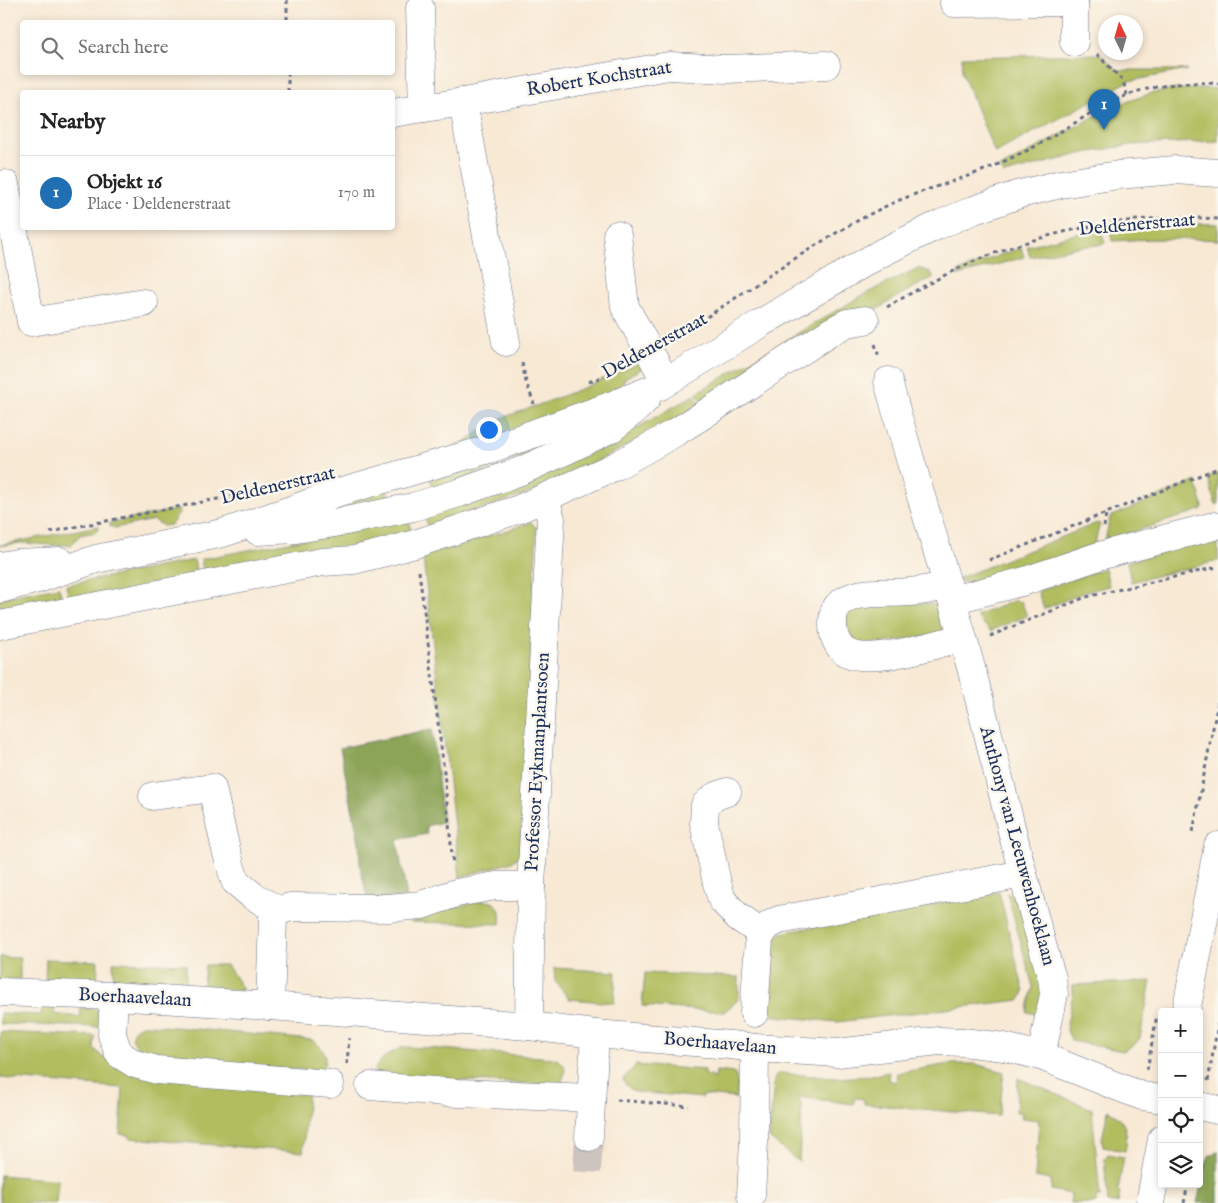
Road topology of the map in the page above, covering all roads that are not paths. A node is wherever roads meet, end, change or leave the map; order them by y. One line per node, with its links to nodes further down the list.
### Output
1 (1074, 1): 2 (street); 4 (street)
2 (954, 3)
3 (420, 8): 7 (street)
4 (1074, 42)
5 (826, 65): 6 (street, Robert Kochstraat)
6 (463, 102): 7 (street, Robert Kochstraat); 14 (street)
7 (423, 108): 8 (street, Robert Kochstraat)
8 (395, 113)
9 (1218, 173): 16 (street, Deldenerstraat)
10 (9, 183): 12 (street)
11 (618, 235): 16 (street)
12 (144, 303)
13 (865, 320): 17 (street)
14 (506, 342)
15 (888, 381): 20 (street, Anthony van Leeuwenhoeklaan)
16 (663, 384): 19 (street, Deldenerstraat)
17 (544, 498): 21 (street); 27 (street, Professor Eykmanplantsoen)
18 (1214, 526): 20 (street)
19 (2, 571)
20 (948, 588): 22 (street, Anthony van Leeuwenhoeklaan); 22 (street)
21 (0, 625)
22 (964, 642): 26 (street, Anthony van Leeuwenhoeklaan)
23 (726, 792): 29 (street)
24 (153, 796): 28 (street)
25 (1218, 846): 33 (street)
26 (1022, 874): 29 (street); 38 (street, Anthony van Leeuwenhoeklaan)
27 (531, 886): 28 (street); 35 (street, Professor Eykmanplantsoen)
28 (279, 911): 32 (street)
29 (761, 933): 34 (street, Boerhaavelaan)
30 (0, 992): 31 (street, Boerhaavelaan)
31 (114, 996): 32 (street, Boerhaavelaan); 39 (street)
32 (270, 1006): 35 (street, Boerhaavelaan)
33 (1187, 1008)
34 (754, 1013)
35 (528, 1026): 36 (street, Boerhaavelaan)
36 (595, 1034): 37 (street, Boerhaavelaan); 41 (street)
37 (755, 1048): 38 (street, Boerhaavelaan); 45 (street)
38 (1042, 1056): 42 (street, Boerhaavelaan)
39 (330, 1084)
40 (370, 1086): 41 (street)
41 (591, 1098): 43 (street)
42 (1158, 1098)
43 (589, 1137)
44 (1161, 1143): 46 (street)
45 (751, 1195)
46 (1150, 1203)

